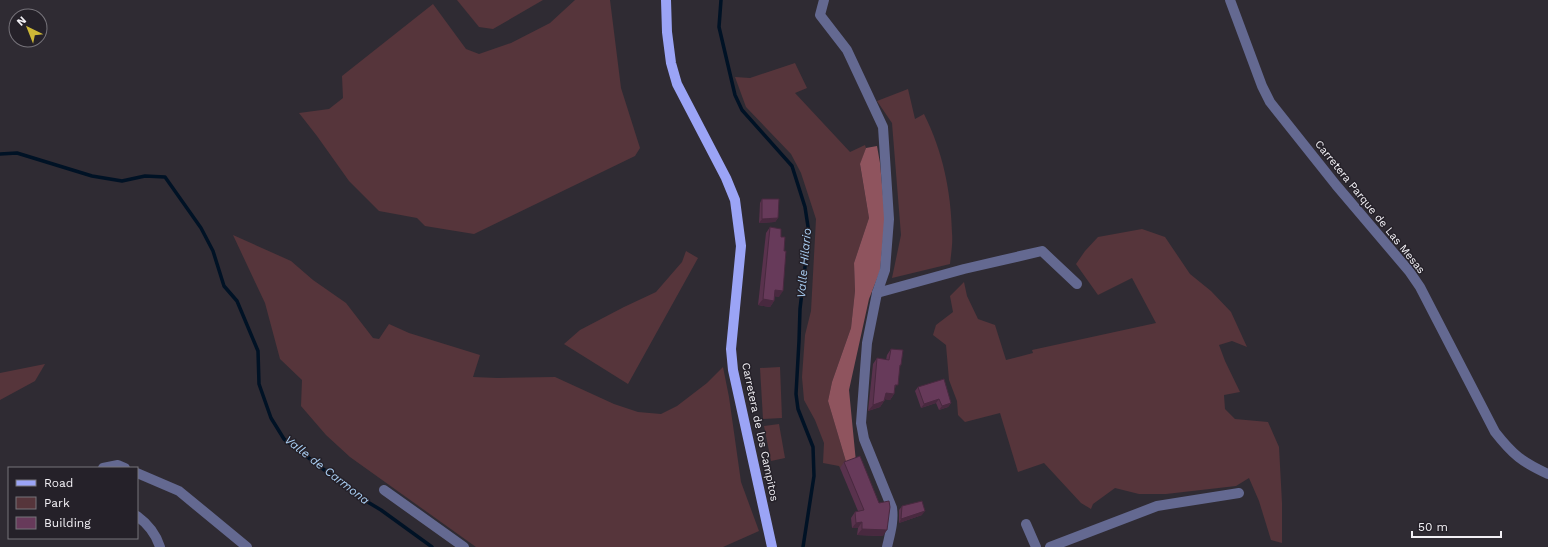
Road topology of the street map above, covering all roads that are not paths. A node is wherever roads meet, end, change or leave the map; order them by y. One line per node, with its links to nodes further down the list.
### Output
1 (666, 0): 17 (main road, Carretera de los Campitos)
2 (824, 0): 5 (street)
3 (1230, 0): 9 (street, Carretera Parque de Las Mesas)
4 (1077, 284): 5 (street)
5 (876, 293): 18 (street)
6 (108, 467): 7 (street)
7 (123, 467)
8 (138, 473): 15 (street)
9 (1548, 474)
10 (384, 490): 16 (street)
11 (1239, 493): 20 (street)
12 (138, 517): 14 (street)
13 (1026, 524): 19 (street)
14 (160, 547)
15 (247, 547)
16 (464, 547)
17 (772, 547)
18 (887, 547)
19 (1036, 547)
20 (1050, 547)

